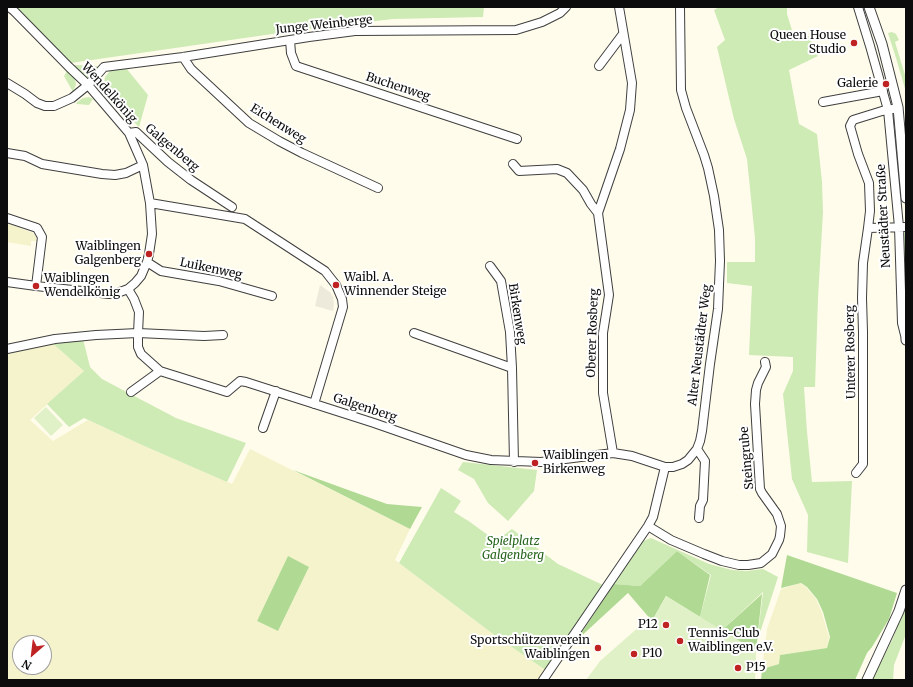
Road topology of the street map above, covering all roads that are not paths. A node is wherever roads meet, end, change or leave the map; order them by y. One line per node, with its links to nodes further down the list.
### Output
1 (9, 7): 12 (street, Wendelkönig)
2 (566, 7): 8 (street, Junge Weinberge)
3 (619, 7): 7 (street, Oberer Rosberg)
4 (680, 7): 51 (street, Alter Neustädter Weg)
5 (858, 7): 13 (street, Neustädter Straße)
6 (868, 7): 15 (street, Neustädter Straße)
7 (623, 34): 10 (street); 28 (street, Oberer Rosberg)
8 (290, 40): 9 (street, Junge Weinberge); 18 (street, Buchenweg)
9 (183, 57): 12 (street, Junge Weinberge); 23 (street, Eichenweg)
10 (599, 66)
11 (7, 83): 12 (street, Junge Weinberge)
12 (88, 85): 17 (street, Wendelkönig)
13 (883, 91): 14 (street); 16 (street, Neustädter Straße)
14 (823, 102)
15 (898, 108): 16 (street, Unterer Rosberg); 19 (street, Neustädter Straße)
16 (885, 110): 31 (street, Neustädter Straße); 32 (street, Unterer Rosberg)
17 (129, 133): 22 (street, Wendelkönig); 25 (street, Galgenberg)
18 (517, 139)
19 (904, 140): 24 (street, Neustädter Straße)
20 (7, 153): 22 (street)
21 (513, 164): 28 (street, Oberer Rosberg)
22 (143, 165): 26 (street, Wendelkönig)
23 (378, 188)
24 (906, 198)
25 (218, 199): 27 (street, Galgenberg); 29 (street)
26 (150, 203): 29 (street, Galgenberg); 33 (street, Wendelkönig)
27 (232, 207)
28 (598, 213): 52 (street, Oberer Rosberg)
29 (219, 215): 49 (street, Galgenberg)
30 (7, 218): 36 (street)
31 (902, 227): 32 (street); 42 (street, Neustädter Straße)
32 (868, 228): 55 (street, Unterer Rosberg)
33 (147, 262): 37 (street, Wendelkönig); 38 (street, Luikenweg)
34 (490, 266): 45 (street, Birkenweg)
35 (7, 282): 36 (street, Wendelkönig)
36 (36, 286): 37 (street, Wendelkönig)
37 (128, 288): 39 (street)
38 (272, 296)
39 (138, 333): 41 (street); 43 (street); 46 (street)
40 (414, 333): 45 (street)
41 (223, 335)
42 (906, 339)
43 (7, 349)
44 (765, 362): 57 (street, Steingrube)
45 (512, 368): 53 (street, Birkenweg)
46 (160, 371): 47 (street); 48 (street)
47 (276, 391): 49 (street); 50 (street)
48 (131, 392)
49 (314, 404): 53 (street, Galgenberg)
50 (263, 428)
51 (697, 449): 54 (street, Alter Neustädter Weg); 56 (street)
52 (613, 453): 53 (street, Galgenberg); 54 (street, Galgenberg)
53 (514, 462)
54 (665, 467): 57 (street)
55 (856, 473)
56 (699, 518)
57 (648, 526): 59 (street)
58 (906, 590): 60 (street)
59 (543, 680)
60 (867, 680)

